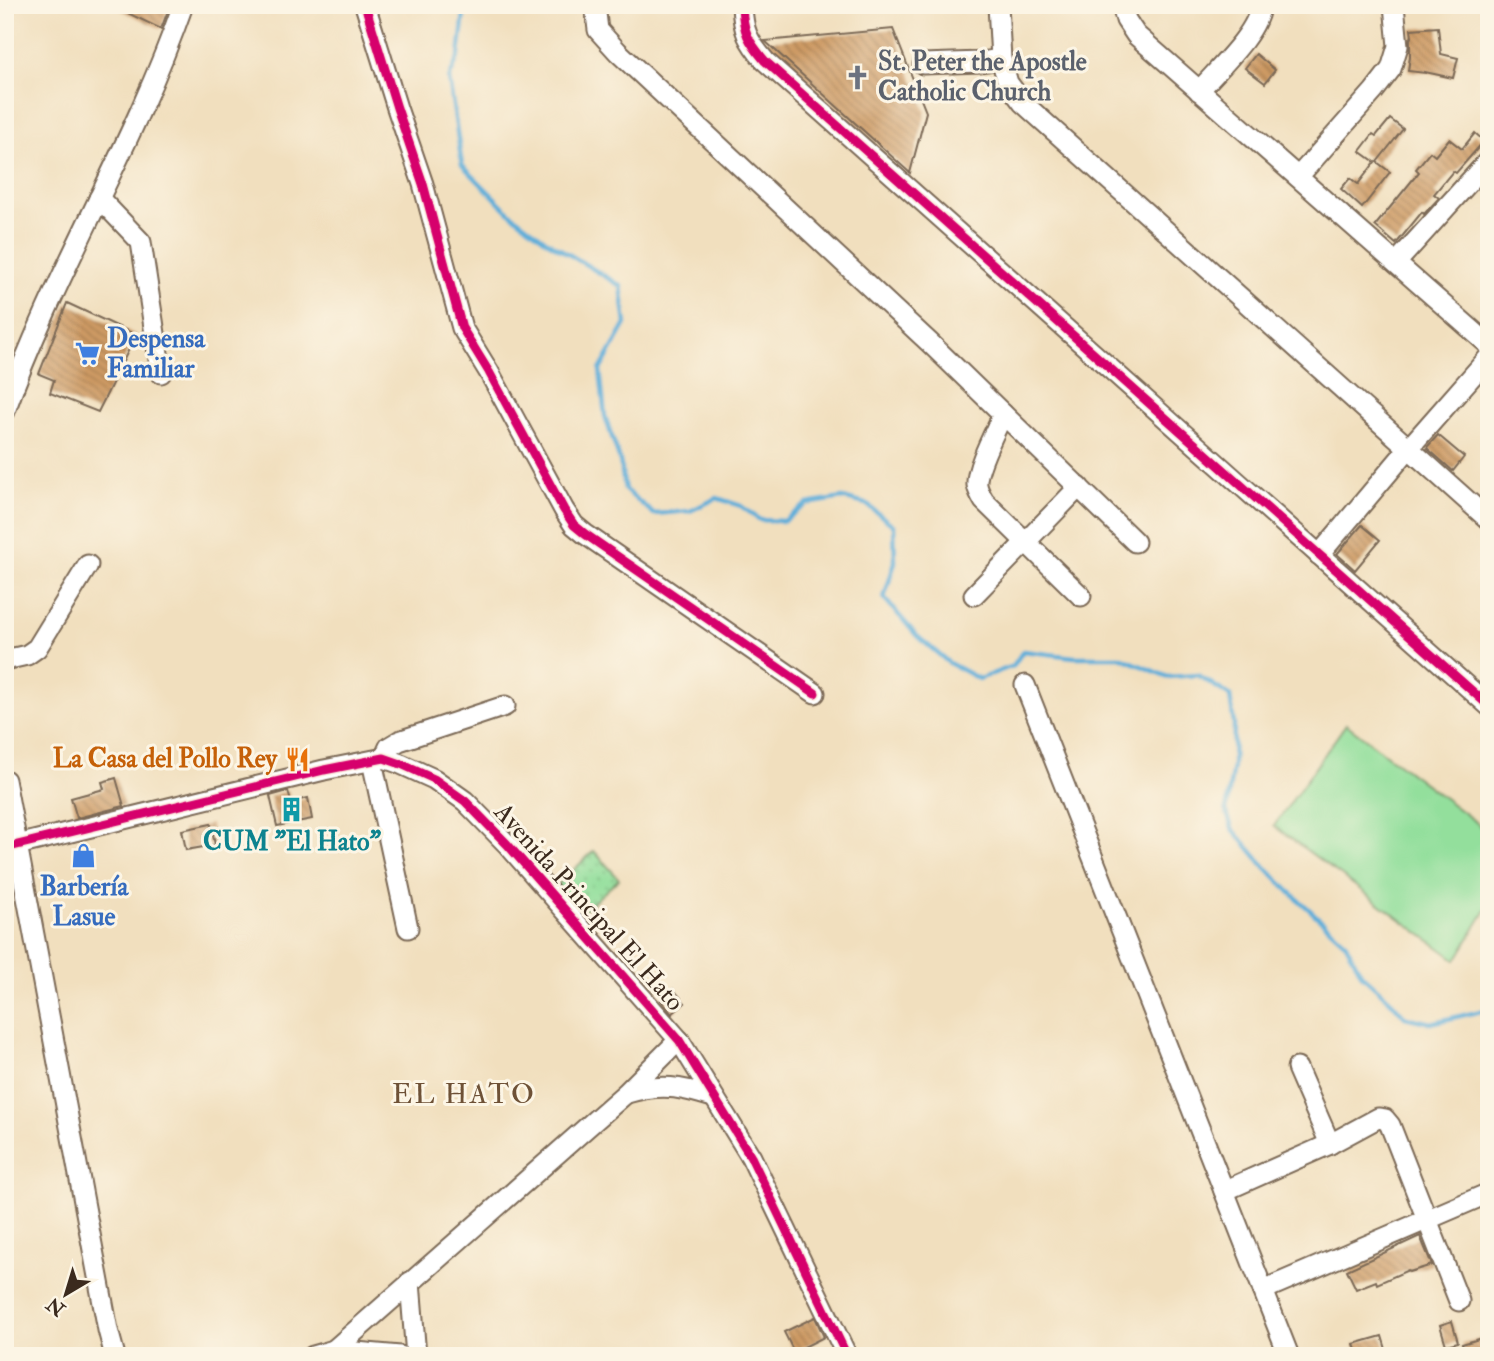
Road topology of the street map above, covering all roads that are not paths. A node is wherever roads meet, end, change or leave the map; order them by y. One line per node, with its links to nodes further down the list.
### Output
1 (183, 5): 14 (street)
2 (365, 5): 32 (street)
3 (595, 5): 20 (street)
4 (742, 5): 26 (street)
5 (998, 5): 9 (street)
6 (1122, 5): 11 (street)
7 (1260, 5): 11 (street)
8 (1394, 5): 13 (street)
9 (1000, 59): 10 (street); 21 (street)
10 (923, 64)
11 (1199, 90): 13 (street)
12 (1489, 160): 15 (street)
13 (1298, 177): 15 (street)
14 (99, 198): 18 (street); 19 (street)
15 (1396, 263): 16 (street)
16 (1489, 345)
17 (1489, 357): 21 (street)
18 (161, 373)
19 (5, 411)
20 (1003, 414): 22 (street); 24 (street)
21 (1409, 447): 23 (street); 26 (street)
22 (1079, 487): 24 (street); 25 (street)
23 (1489, 520)
24 (1026, 542): 28 (street); 29 (street)
25 (1135, 542)
26 (1319, 555): 34 (street)
27 (88, 565): 30 (street)
28 (974, 595)
29 (1081, 596)
30 (5, 660)
31 (1025, 685): 44 (street)
32 (815, 693)
33 (505, 706): 35 (street)
34 (1489, 706)
35 (378, 759): 37 (street); 38 (street); 39 (street, Avenida Principal El Hato)
36 (5, 780): 37 (street)
37 (12, 846): 51 (street)
38 (408, 928)
39 (680, 1040): 41 (street); 42 (street, Avenida Principal El Hato)
40 (1297, 1068): 43 (street)
41 (626, 1093): 42 (street); 47 (street)
42 (713, 1097): 55 (street, Avenida Principal El Hato)
43 (1329, 1144): 44 (street); 46 (street)
44 (1224, 1191): 48 (street)
45 (1489, 1193): 46 (street)
46 (1427, 1221): 48 (street); 49 (street)
47 (410, 1282): 50 (street); 54 (street)
48 (1263, 1290): 56 (street)
49 (1459, 1301)
50 (334, 1350): 52 (street); 53 (street)
51 (114, 1356)
52 (313, 1356)
53 (400, 1356)
54 (416, 1356)
55 (847, 1356)
56 (1289, 1356)

